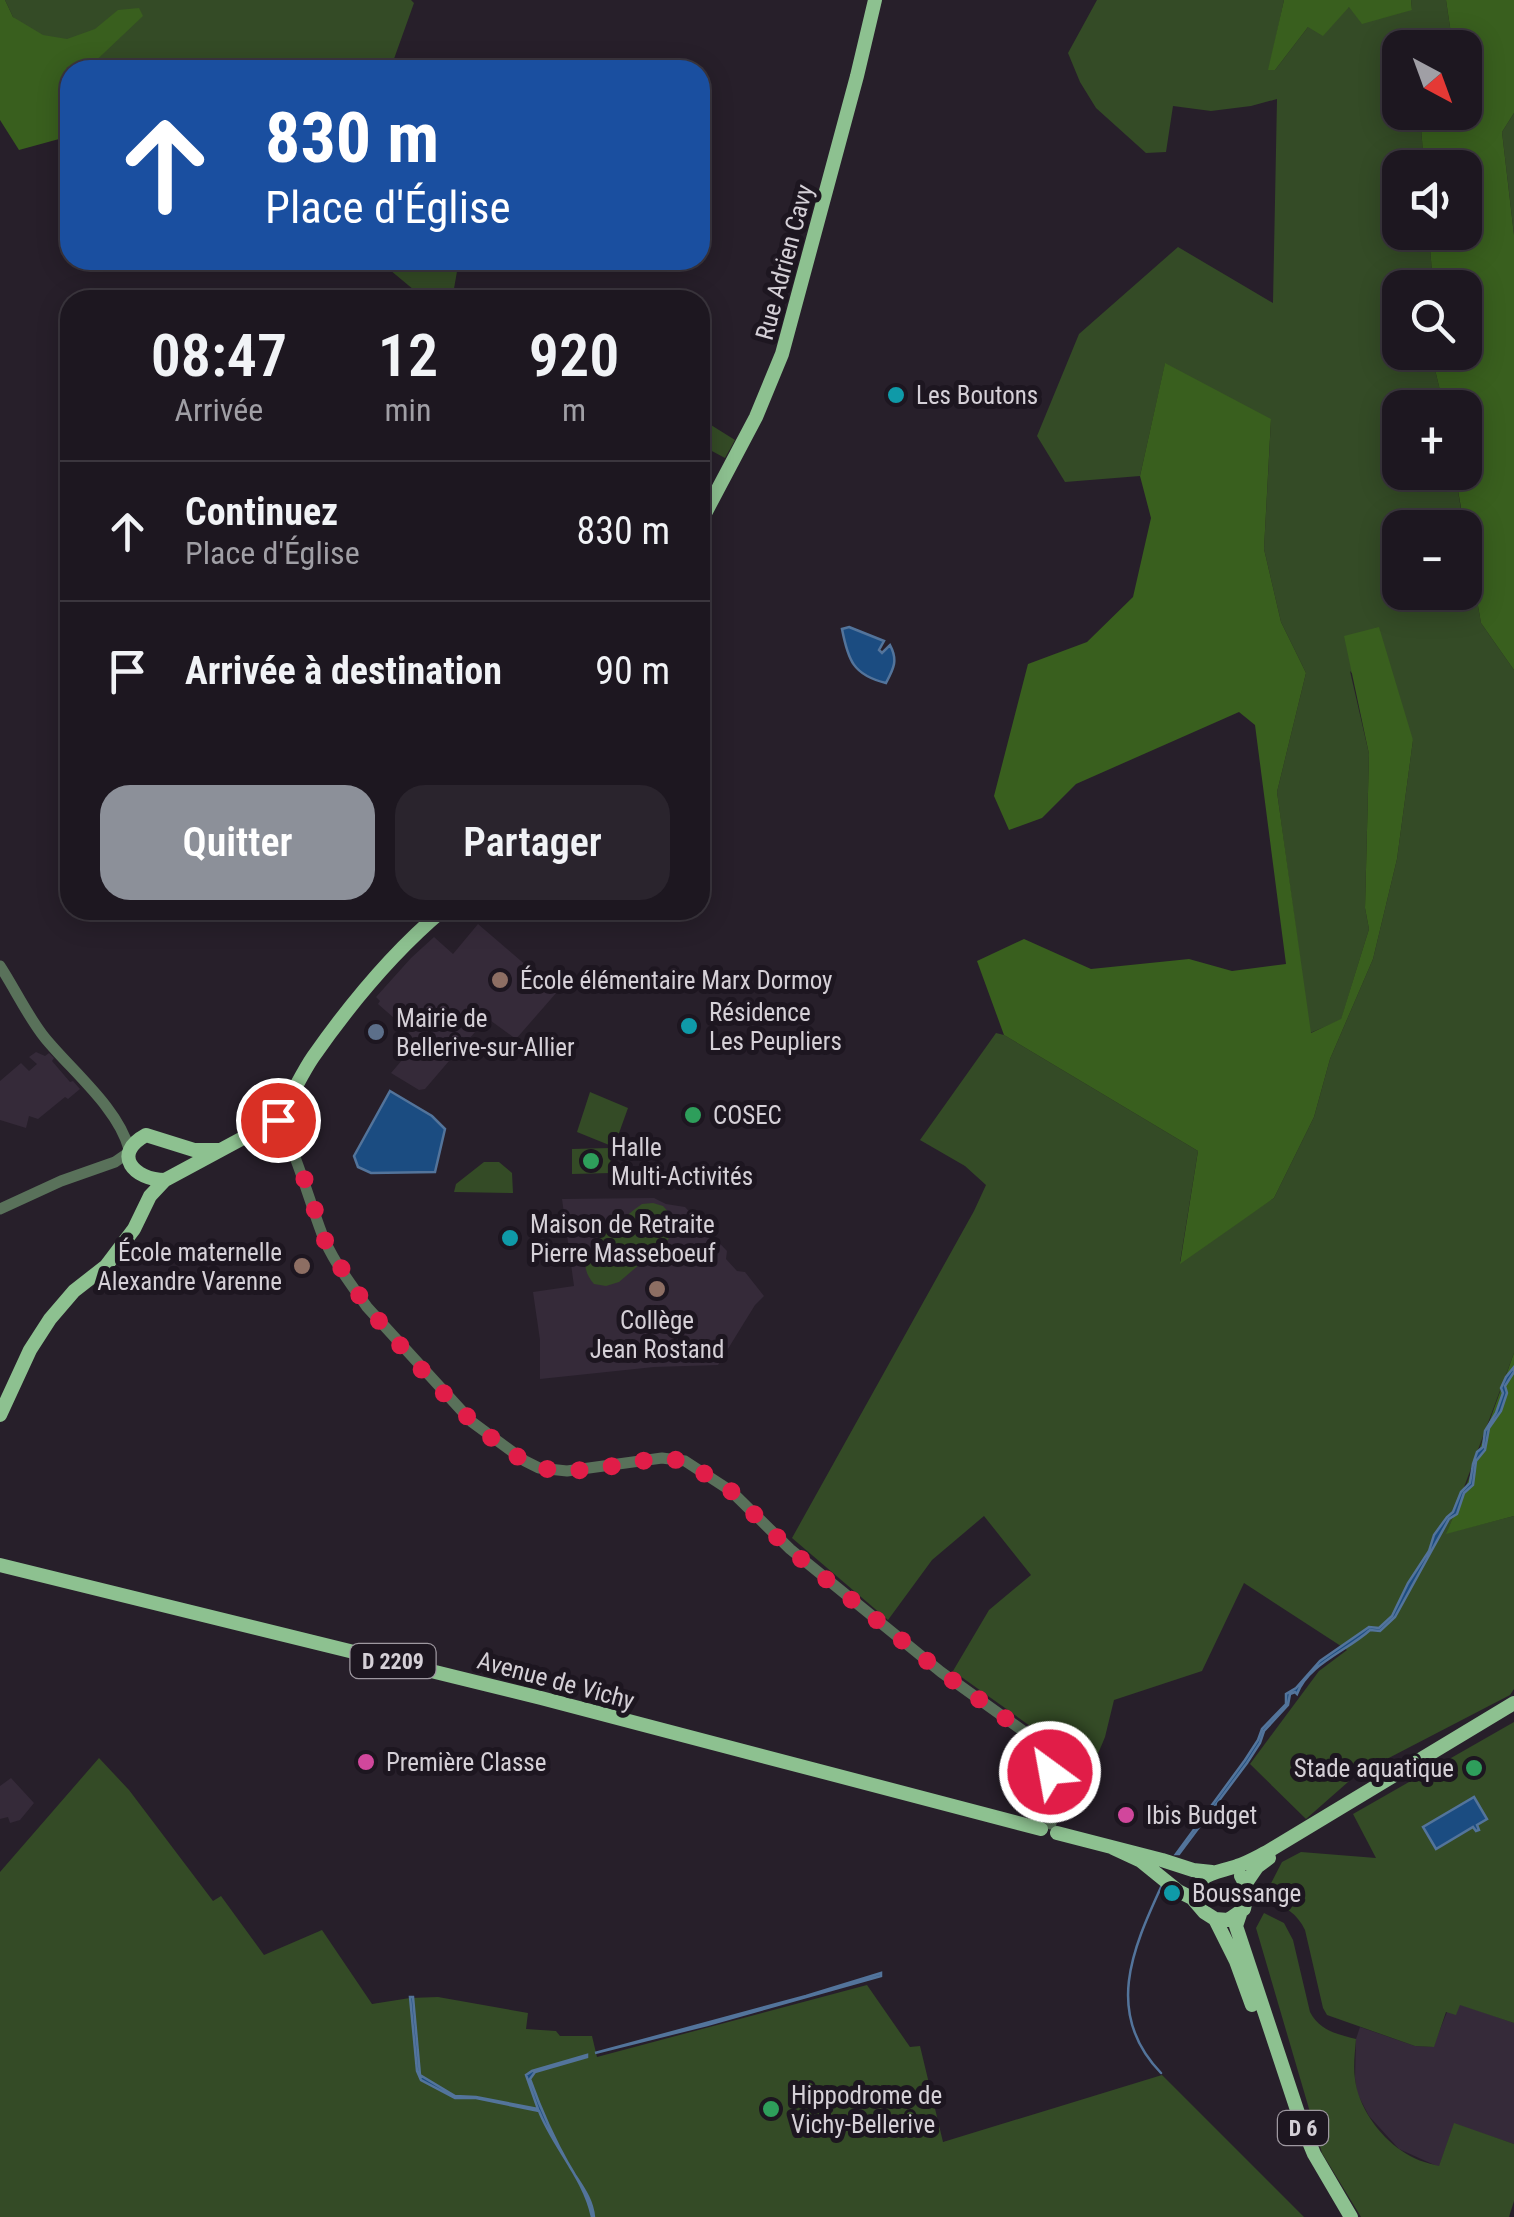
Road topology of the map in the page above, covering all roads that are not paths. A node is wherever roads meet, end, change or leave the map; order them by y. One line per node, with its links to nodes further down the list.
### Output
1 (875, 0): 2 (main road, Rue Adrien Cavy)
2 (710, 505)
3 (433, 920): 6 (main road)
4 (0, 966): 5 (street)
5 (114, 1117): 7 (street); 10 (street)
6 (276, 1118): 9 (main road); 17 (street)
7 (146, 1135): 8 (main road); 10 (main road)
8 (172, 1142): 9 (main road); 11 (main road)
9 (219, 1150): 11 (main road)
10 (129, 1151): 11 (main road); 12 (street)
11 (171, 1177): 13 (main road)
12 (0, 1209)
13 (0, 1415)
14 (0, 1565): 17 (main road, Avenue de Vichy / D 2209)
15 (1514, 1703): 19 (main road)
16 (1514, 1713): 20 (main road)
17 (1049, 1829): 18 (main road, Avenue de Vichy / D 2209)
18 (1113, 1848): 19 (main road, Avenue de Vichy / D 2209); 21 (main road, Avenue de Vichy / D 2209)
19 (1218, 1870): 20 (main road); 21 (main road)
20 (1246, 1883): 22 (main road)
21 (1200, 1906): 23 (main road)
22 (1240, 1914): 23 (main road); 25 (main road, D 6)
23 (1215, 1919): 24 (main road, D 6)
24 (1342, 2217)
25 (1351, 2217)

